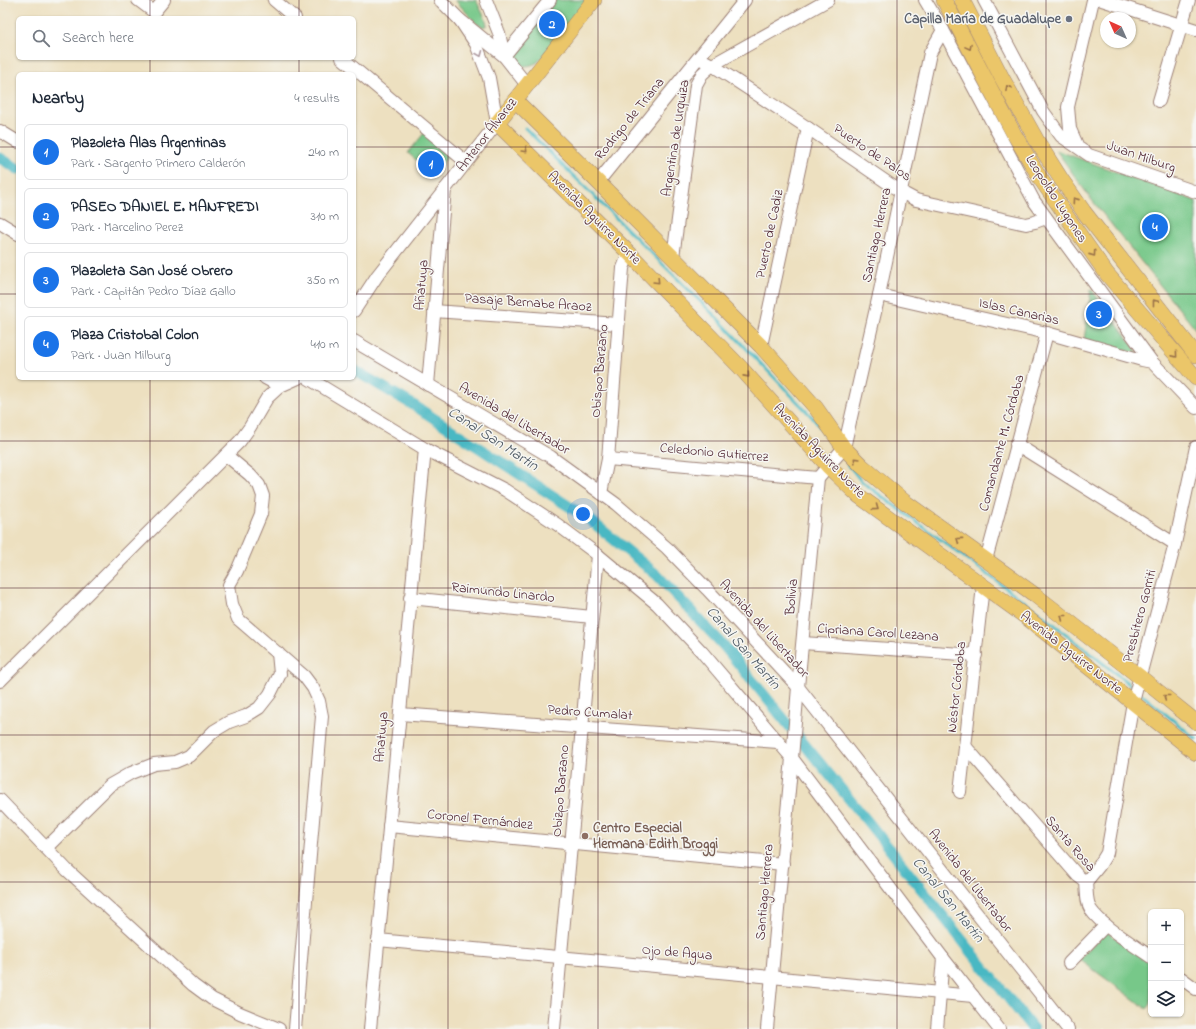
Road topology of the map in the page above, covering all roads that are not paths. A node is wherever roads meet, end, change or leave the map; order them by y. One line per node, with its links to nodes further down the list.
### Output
1 (138, 0): 2 (street)
2 (164, 0)
3 (274, 0): 17 (street)
4 (440, 0): 18 (street)
5 (486, 0): 22 (street)
6 (550, 0): 22 (street)
7 (594, 0): 26 (main road, Antenor Álvarez)
8 (745, 0): 23 (street, Rodrigo de Triana)
9 (828, 0): 25 (street, Argentina de Urquiza)
10 (925, 0): 20 (street)
11 (944, 0): 53 (main road, Leopoldo Lugones, one-way to 53)
12 (962, 0): 51 (main road, Leopoldo Lugones, one-way to 12)
13 (984, 0): 33 (street, Juan Milburg)
14 (1094, 0): 33 (street)
15 (1102, 0): 19 (street)
16 (1188, 0): 19 (street)
17 (293, 16)
18 (460, 20): 22 (street); 29 (street, one-way to 29)
19 (1181, 25): 21 (street); 28 (street)
20 (943, 30): 37 (street, Santiago Herrera); 39 (street)
21 (1196, 30)
22 (504, 56): 26 (street)
23 (699, 58): 25 (street, Puerto de Palos); 35 (street, Rodrigo de Triana)
24 (344, 60): 34 (street)
25 (712, 64): 30 (street, Puerto de Palos); 43 (street, Argentina de Urquiza)
26 (527, 85): 27 (main road, Antenor Álvarez)
27 (515, 100): 29 (main road, Antenor Álvarez); 35 (main road, Avenida Aguirre Norte)
28 (1159, 101)
29 (497, 123): 34 (street, Antenor Álvarez); 42 (main road, Avenida Aguirre Norte, one-way to 42)
30 (808, 128): 37 (street, Puerto de Palos); 50 (street, Puerto de Cadiz)
31 (0, 131): 32 (street)
32 (16, 141)
33 (1078, 147): 38 (street, Juan Milburg)
34 (466, 162): 36 (street, Antenor Álvarez)
35 (598, 182): 43 (main road, Avenida Aguirre Norte)
36 (445, 188): 45 (street, Antenor Álvarez); 46 (street, Añatuya)
37 (901, 192): 39 (street, Puerto de Palos); 44 (street, Santiago Herrera)
38 (1196, 192)
39 (1046, 218): 52 (street)
40 (0, 223): 41 (street)
41 (16, 233)
42 (629, 252): 47 (street, Obispo Barzano); 66 (main road, Avenida Aguirre Norte, one-way to 66)
43 (673, 257): 50 (main road, Avenida Aguirre Norte)
44 (879, 295): 48 (street, Islas Canarias); 62 (street, Santiago Herrera)
45 (356, 308)
46 (434, 311): 47 (street, Pasaje Bernabe Araoz); 57 (street, Añatuya)
47 (618, 324): 65 (street, Obispo Barzano)
48 (1047, 333): 52 (street, Islas Canarias); 60 (street, Comandante M. Córdoba)
49 (356, 342): 57 (street, Avenida del Libertador)
50 (761, 346): 62 (main road, Avenida Aguirre Norte)
51 (1196, 355)
52 (1152, 362): 59 (street)
53 (1196, 378)
54 (269, 380): 58 (street)
55 (294, 380): 58 (street)
56 (311, 380): 63 (street)
57 (428, 385): 68 (street, Avenida del Libertador)
58 (280, 386): 64 (street)
59 (1196, 408)
60 (1016, 444): 69 (street); 71 (street, Comandante M. Córdoba)
61 (1196, 447): 69 (street, Presbítero Gorriti)
62 (844, 448): 66 (street); 71 (main road, Avenida Aguirre Norte, one-way to 62)
63 (424, 449): 70 (street); 73 (street, Añatuya)
64 (226, 455): 76 (street); 78 (street)
65 (608, 459): 67 (street, Celedonio Gutierrez); 68 (street, Obispo Barzano)
66 (828, 466): 67 (street); 72 (main road, Avenida Aguirre Norte, one-way to 72)
67 (818, 478): 75 (street, Bolivia)
68 (601, 493): 79 (street, Avenida del Libertador)
69 (1175, 544): 80 (street, Presbítero Gorriti)
70 (598, 555): 74 (street, Obizpo Barzano); 84 (street)
71 (986, 560): 80 (main road, Avenida Aguirre Norte, one-way to 71)
72 (983, 586): 77 (street, Néstor Córdoba); 80 (main road, Avenida Aguirre Norte)
73 (410, 598): 74 (street, Raimundo Linardo); 81 (street, Añatuya)
74 (592, 617): 83 (street, Obizpo Barzano)
75 (803, 643): 77 (street, Cipriana Carol Lezana); 79 (street, Bolivia)
76 (278, 653): 92 (street); 107 (street)
77 (976, 655): 85 (street, Néstor Córdoba)
78 (0, 681)
79 (798, 687): 87 (street, Bolivia); 113 (street, Avenida del Libertador)
80 (1136, 689): 82 (main road, Avenida Aguirre Norte, one-way to 80); 86 (main road, Avenida Aguirre Norte); 94 (street, Presbítero Gorriti)
81 (400, 714): 83 (street, Pedro Cumalat); 90 (street, Añatuya)
82 (1196, 722)
83 (582, 728): 84 (street, Pedro Cumalat); 91 (street, Obizpo Barzano)
84 (778, 742): 87 (street)
85 (965, 746): 88 (street, Néstor Córdoba); 94 (street, Santa Rosa)
86 (1196, 753)
87 (792, 758): 93 (street, Santiago Herrera); 99 (street)
88 (960, 792)
89 (0, 800): 92 (street)
90 (389, 826): 91 (street, Coronel Fernández); 96 (street, Añatuya)
91 (571, 844): 93 (street, Coronel Fernández); 98 (street, Obizpo Barzano)
92 (46, 848): 106 (street)
93 (783, 864): 101 (street, Santiago Herrera)
94 (1086, 882): 95 (street, Santa Rosa)
95 (1106, 924): 97 (street, Santa Rosa); 100 (street)
96 (378, 940): 98 (street, Ojo de Agua); 108 (street, Añatuya)
97 (1148, 955)
98 (560, 957): 101 (street, Ojo de Agua); 109 (street, Obizpo Barzano)
99 (943, 958): 104 (street); 105 (street)
100 (1069, 963)
101 (772, 977): 104 (street, Ojo de Agua); 110 (street, Santiago Herrera)
102 (1184, 980): 103 (street)
103 (1196, 989)
104 (940, 992): 105 (street, Ojo de Agua); 111 (street)
105 (973, 996): 112 (street)
106 (279, 1029)
107 (295, 1029)
108 (370, 1029)
109 (554, 1029)
110 (767, 1029)
111 (937, 1029)
112 (999, 1029)
113 (1068, 1029)

